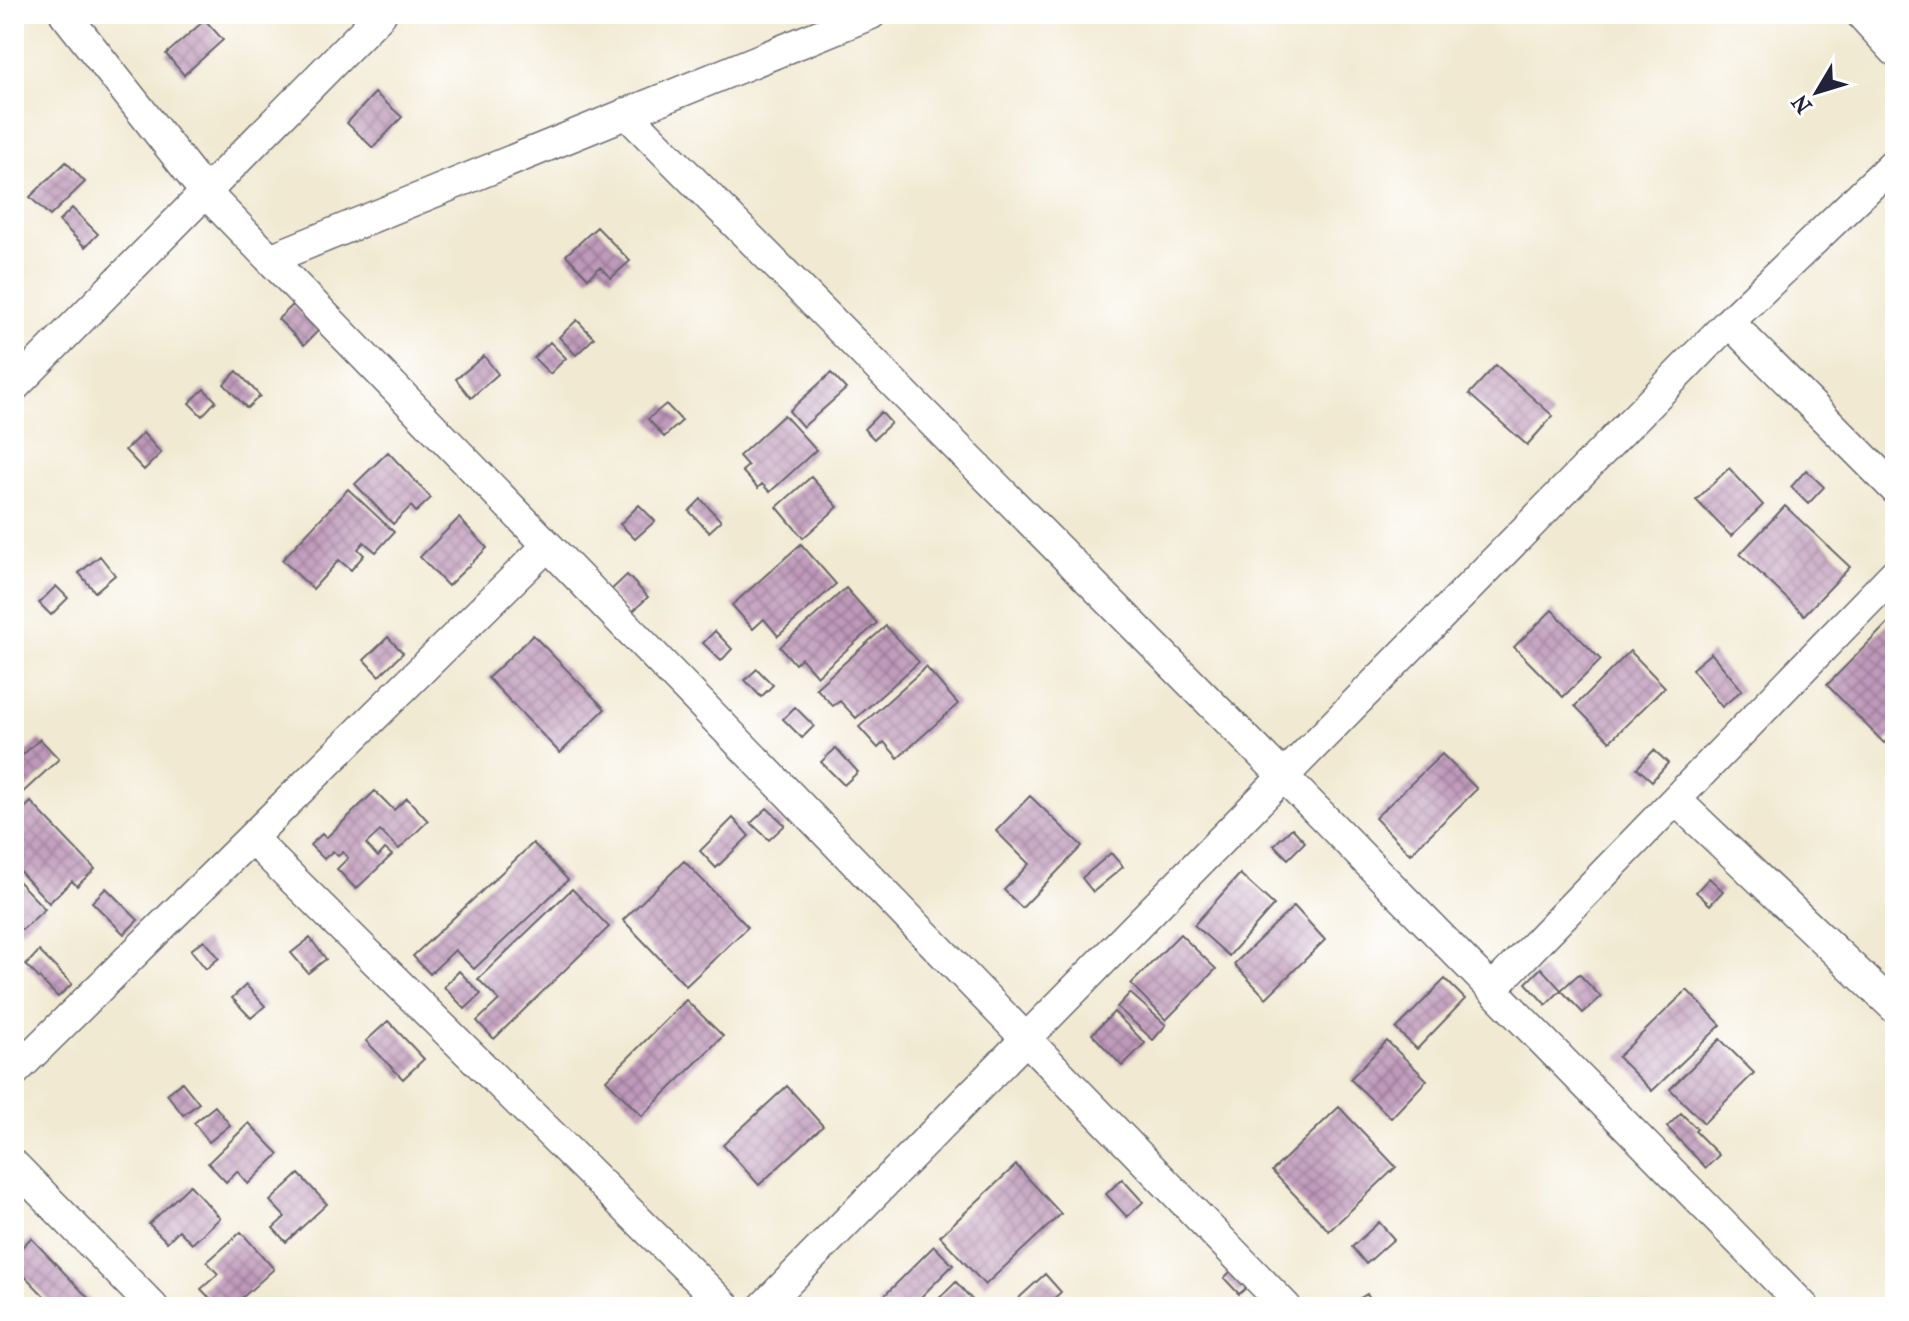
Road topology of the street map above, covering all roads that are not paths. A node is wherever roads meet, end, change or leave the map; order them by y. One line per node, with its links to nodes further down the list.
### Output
1 (65, 14): 8 (street)
2 (381, 14): 8 (street)
3 (871, 14): 6 (street)
4 (1861, 14): 5 (street)
5 (1895, 51)
6 (626, 113): 9 (street); 15 (street)
7 (1895, 162): 10 (street)
8 (205, 192): 9 (street); 11 (street)
9 (270, 259): 13 (street)
10 (1729, 322): 12 (street); 15 (street)
11 (14, 387)
12 (1895, 489)
13 (547, 546): 17 (street); 20 (street)
14 (1895, 573): 16 (street)
15 (1284, 777): 18 (street); 20 (street)
16 (1676, 800): 18 (street); 19 (street)
17 (251, 838): 21 (street); 24 (street)
18 (1492, 989): 27 (street)
19 (1895, 1008)
20 (1026, 1039): 25 (street); 26 (street)
21 (14, 1072)
22 (14, 1165): 23 (street)
23 (153, 1307)
24 (726, 1307)
25 (763, 1307)
26 (1286, 1307)
27 (1804, 1307)

